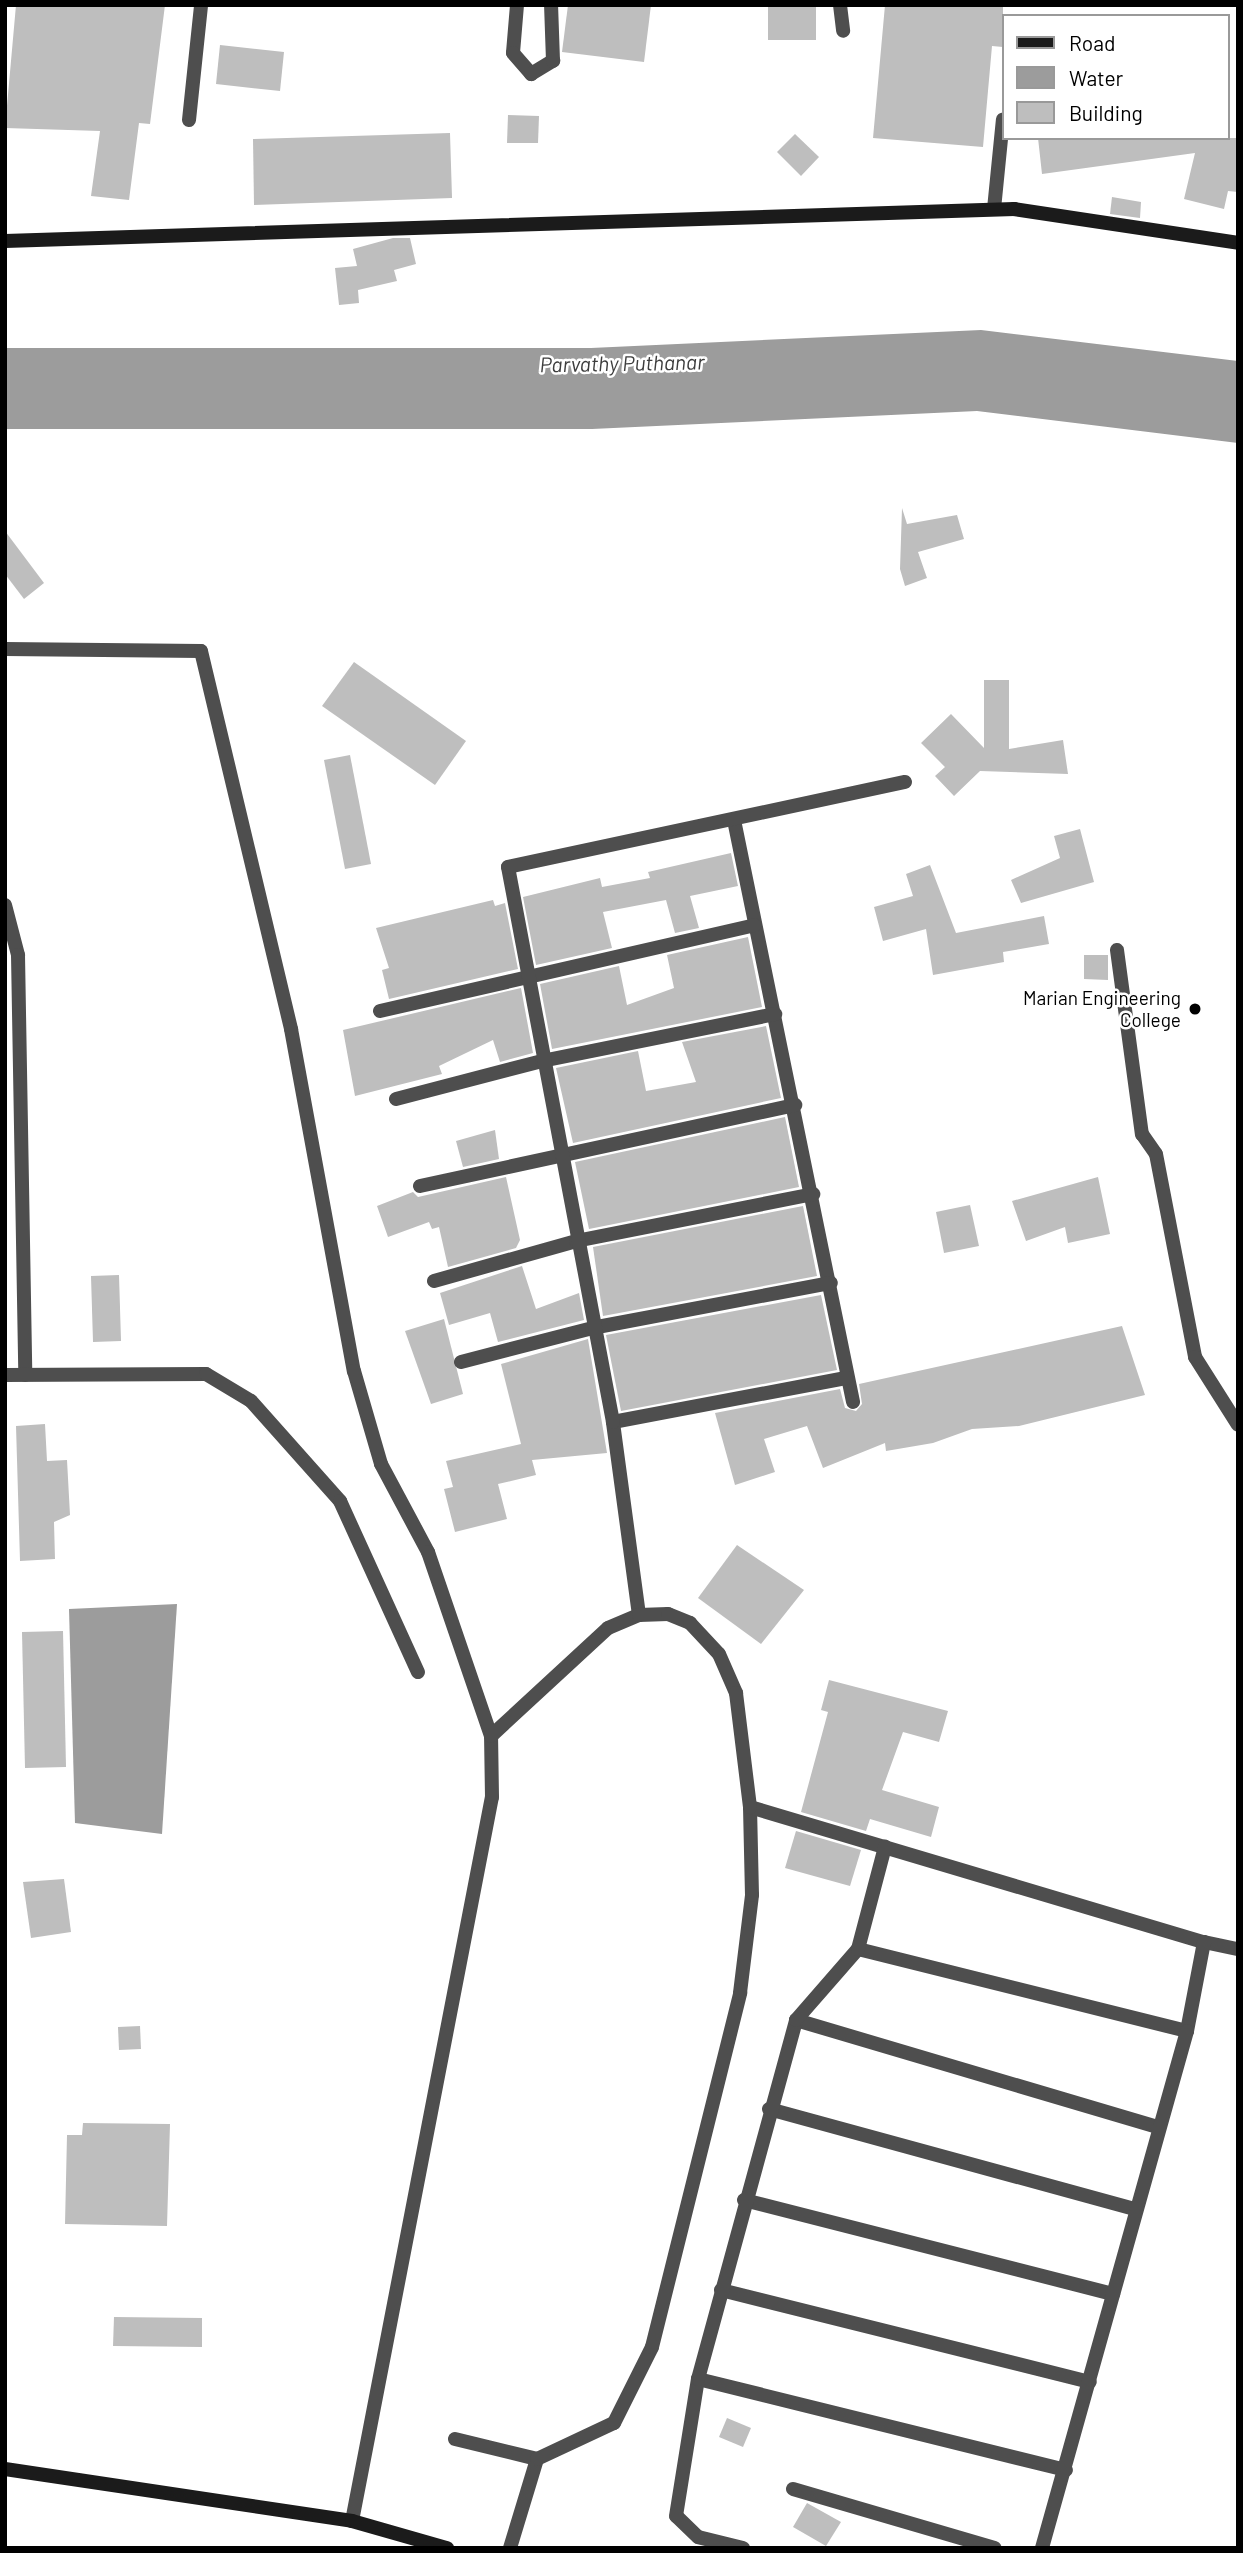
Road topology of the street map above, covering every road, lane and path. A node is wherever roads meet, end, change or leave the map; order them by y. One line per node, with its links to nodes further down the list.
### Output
1 (201, 5): 6 (street)
2 (517, 5): 3 (street)
3 (551, 5)
4 (840, 5): 5 (street)
5 (843, 31)
6 (189, 120)
7 (1002, 129): 8 (street)
8 (994, 209): 9 (street); 10 (street)
9 (5, 241)
10 (1238, 243)
11 (5, 649): 39 (street)
12 (905, 782): 13 (street)
13 (734, 820): 15 (street); 17 (street)
14 (5, 905): 32 (street)
15 (754, 925): 17 (street); 19 (street)
16 (1117, 950): 36 (street)
17 (526, 975): 18 (street); 20 (street)
18 (380, 1011)
19 (775, 1014): 20 (street); 22 (street)
20 (542, 1061): 21 (street); 23 (street)
21 (397, 1099)
22 (795, 1105): 23 (street); 25 (street)
23 (559, 1152): 24 (street); 26 (street)
24 (421, 1186)
25 (813, 1194): 26 (street); 28 (street)
26 (576, 1241): 27 (street); 29 (street)
27 (434, 1281)
28 (831, 1283): 29 (street); 33 (street)
29 (592, 1328): 30 (street); 35 (street)
30 (461, 1362)
31 (5, 1375): 32 (street)
32 (24, 1375): 38 (street)
33 (846, 1378): 34 (street); 35 (street)
34 (853, 1402)
35 (613, 1422): 37 (street)
36 (1238, 1425)
37 (639, 1615): 39 (street); 40 (street)
38 (418, 1672)
39 (491, 1736): 60 (street)
40 (750, 1807): 41 (street); 56 (street)
41 (885, 1847): 42 (street); 44 (street)
42 (1204, 1942): 43 (street); 46 (street)
43 (1238, 1949)
44 (858, 1950): 45 (street); 46 (street)
45 (796, 2020): 47 (street); 48 (street)
46 (1187, 2032): 48 (street)
47 (769, 2109): 49 (street); 50 (street)
48 (1158, 2127): 50 (street)
49 (744, 2200): 51 (street); 52 (street)
50 (1135, 2209): 52 (street)
51 (721, 2290): 53 (street); 54 (street)
52 (1113, 2294): 54 (street)
53 (698, 2379): 58 (street); 63 (street)
54 (1090, 2382): 58 (street)
55 (455, 2440): 56 (street)
56 (537, 2459): 62 (street)
57 (5, 2469): 60 (street)
58 (1066, 2470): 65 (street)
59 (793, 2489): 64 (street)
60 (352, 2521): 61 (street)
61 (447, 2548)
62 (510, 2548)
63 (743, 2548)
64 (995, 2548)
65 (1042, 2548)

